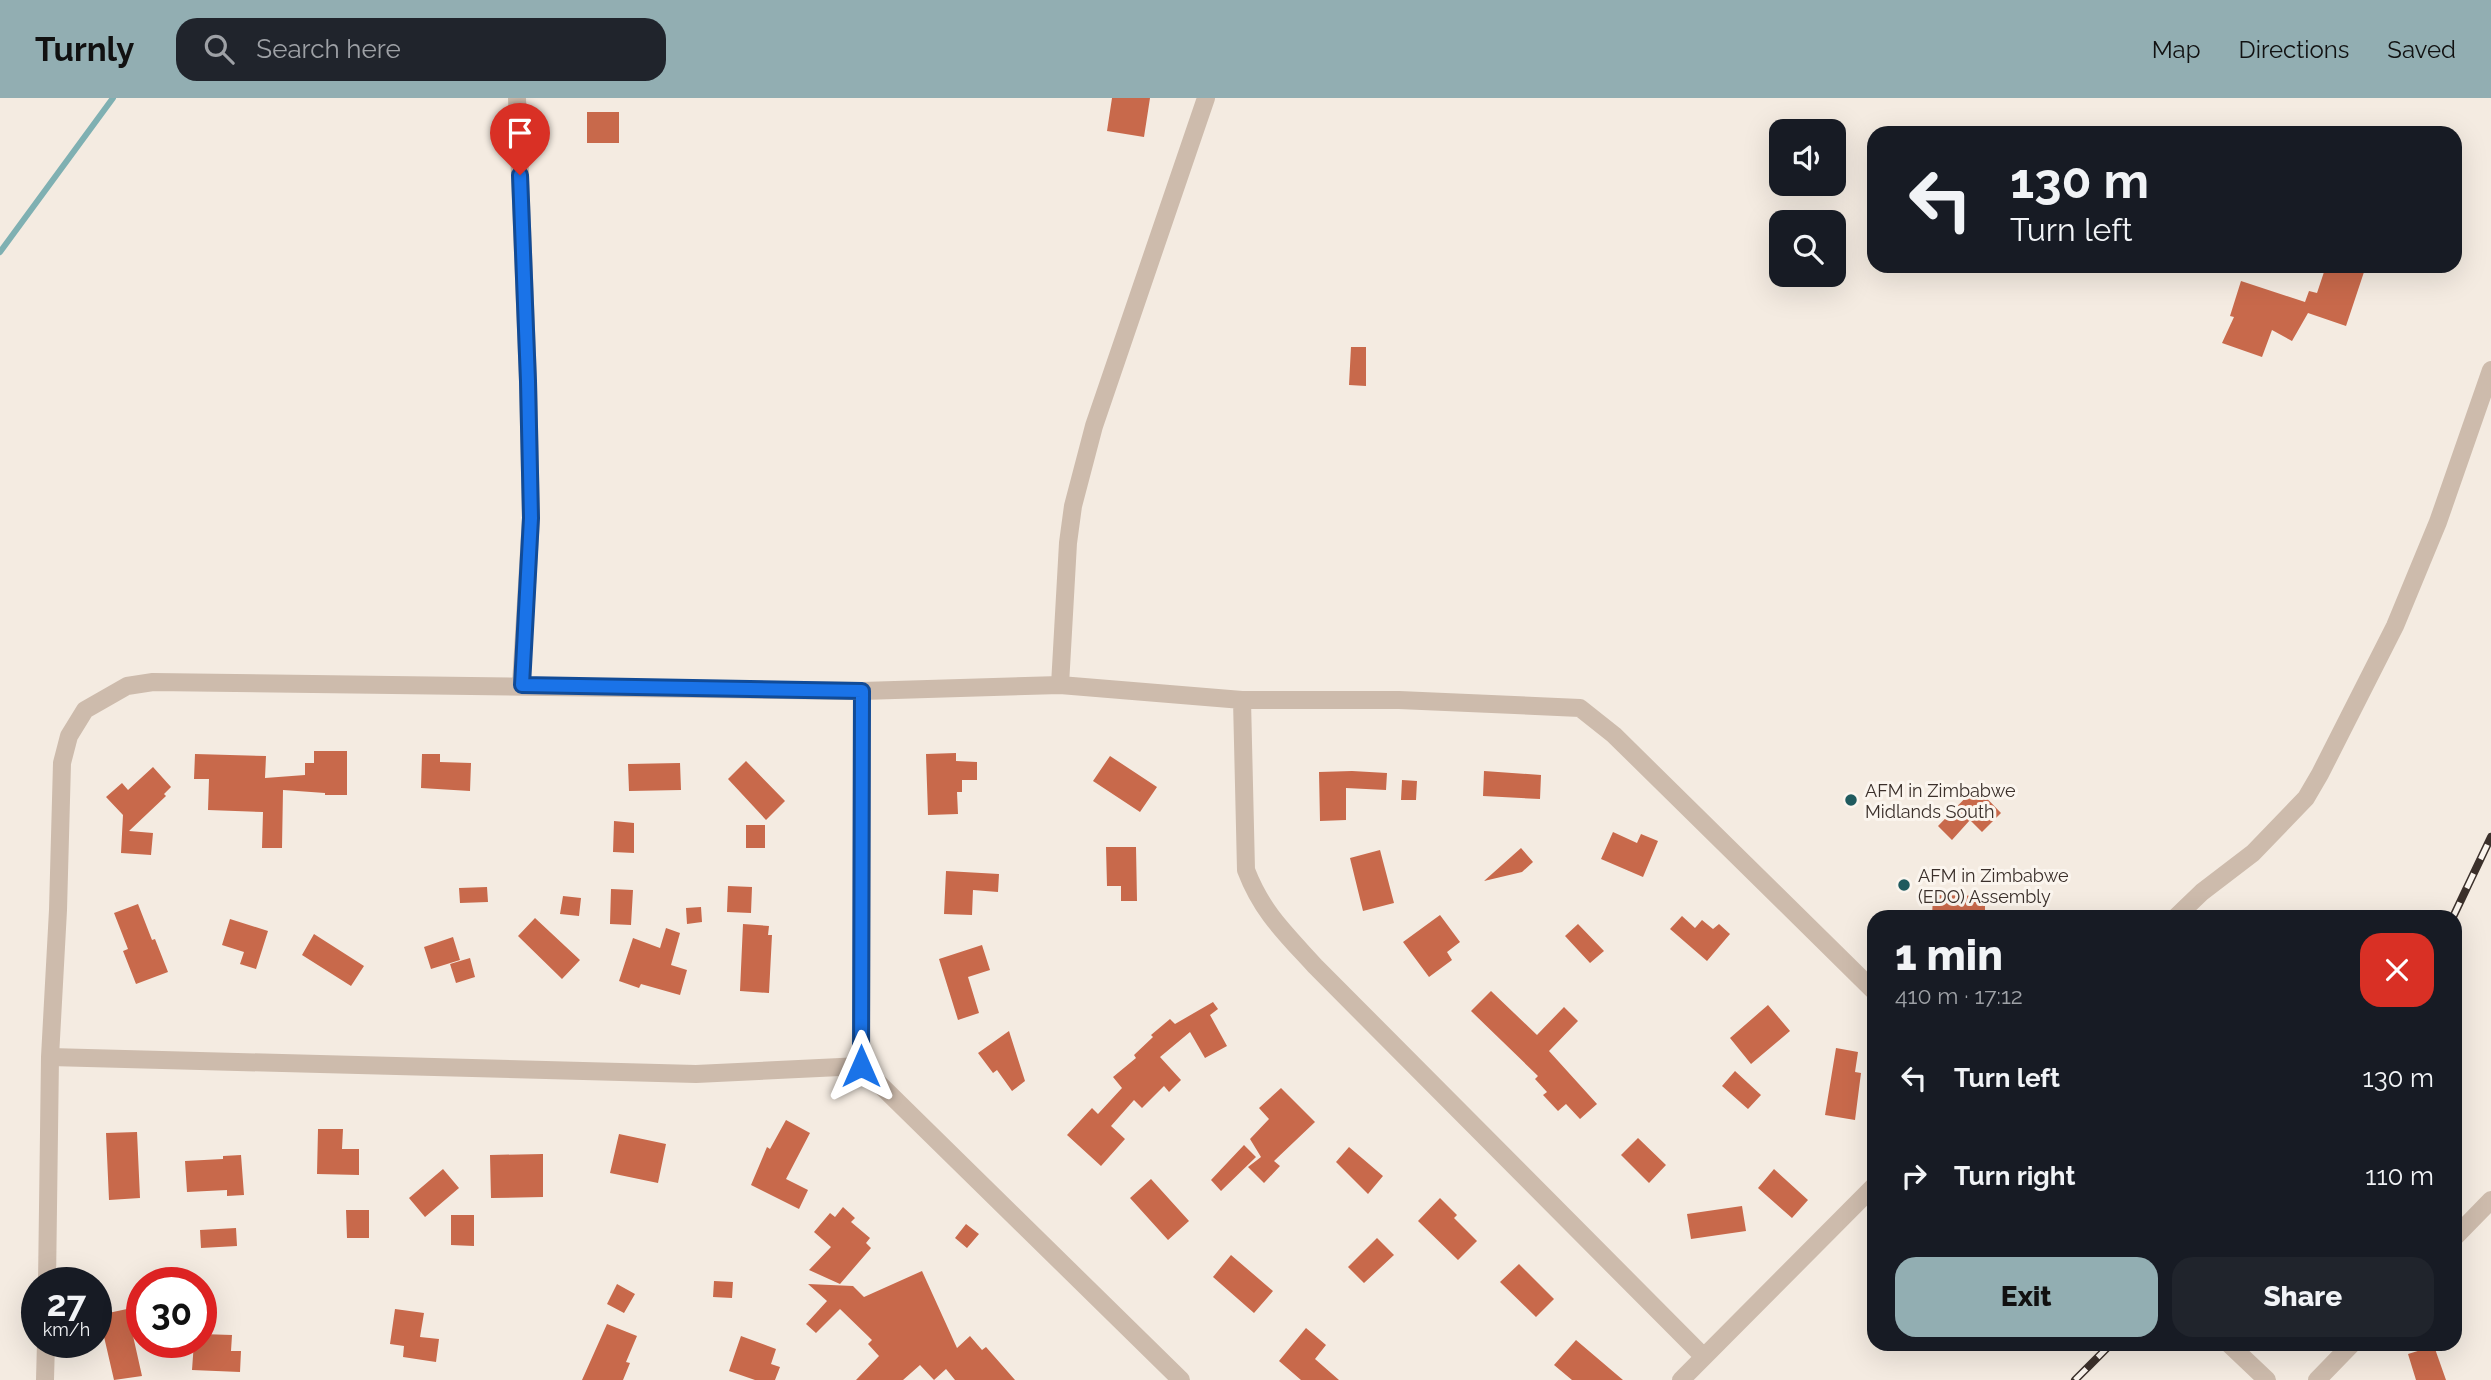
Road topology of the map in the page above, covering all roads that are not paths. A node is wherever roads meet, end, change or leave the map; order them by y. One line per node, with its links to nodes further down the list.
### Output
1 (517, 98): 4 (street)
2 (1206, 98): 5 (street)
3 (2491, 370): 8 (street)
4 (522, 685): 6 (street); 10 (street)
5 (1060, 685): 6 (street); 7 (street)
6 (862, 691): 11 (street)
7 (1242, 700): 9 (street); 18 (street)
8 (2183, 910)
9 (1867, 985)
10 (50, 1056): 11 (street); 15 (street)
11 (861, 1066): 21 (street)
12 (1867, 1193): 18 (street)
13 (2491, 1200): 14 (street)
14 (2462, 1230)
15 (47, 1267)
16 (2236, 1351): 23 (street)
17 (2345, 1351): 24 (street)
18 (1703, 1356): 22 (street)
19 (46, 1358): 20 (street)
20 (45, 1380)
21 (1181, 1380)
22 (1681, 1380)
23 (2267, 1380)
24 (2317, 1380)

